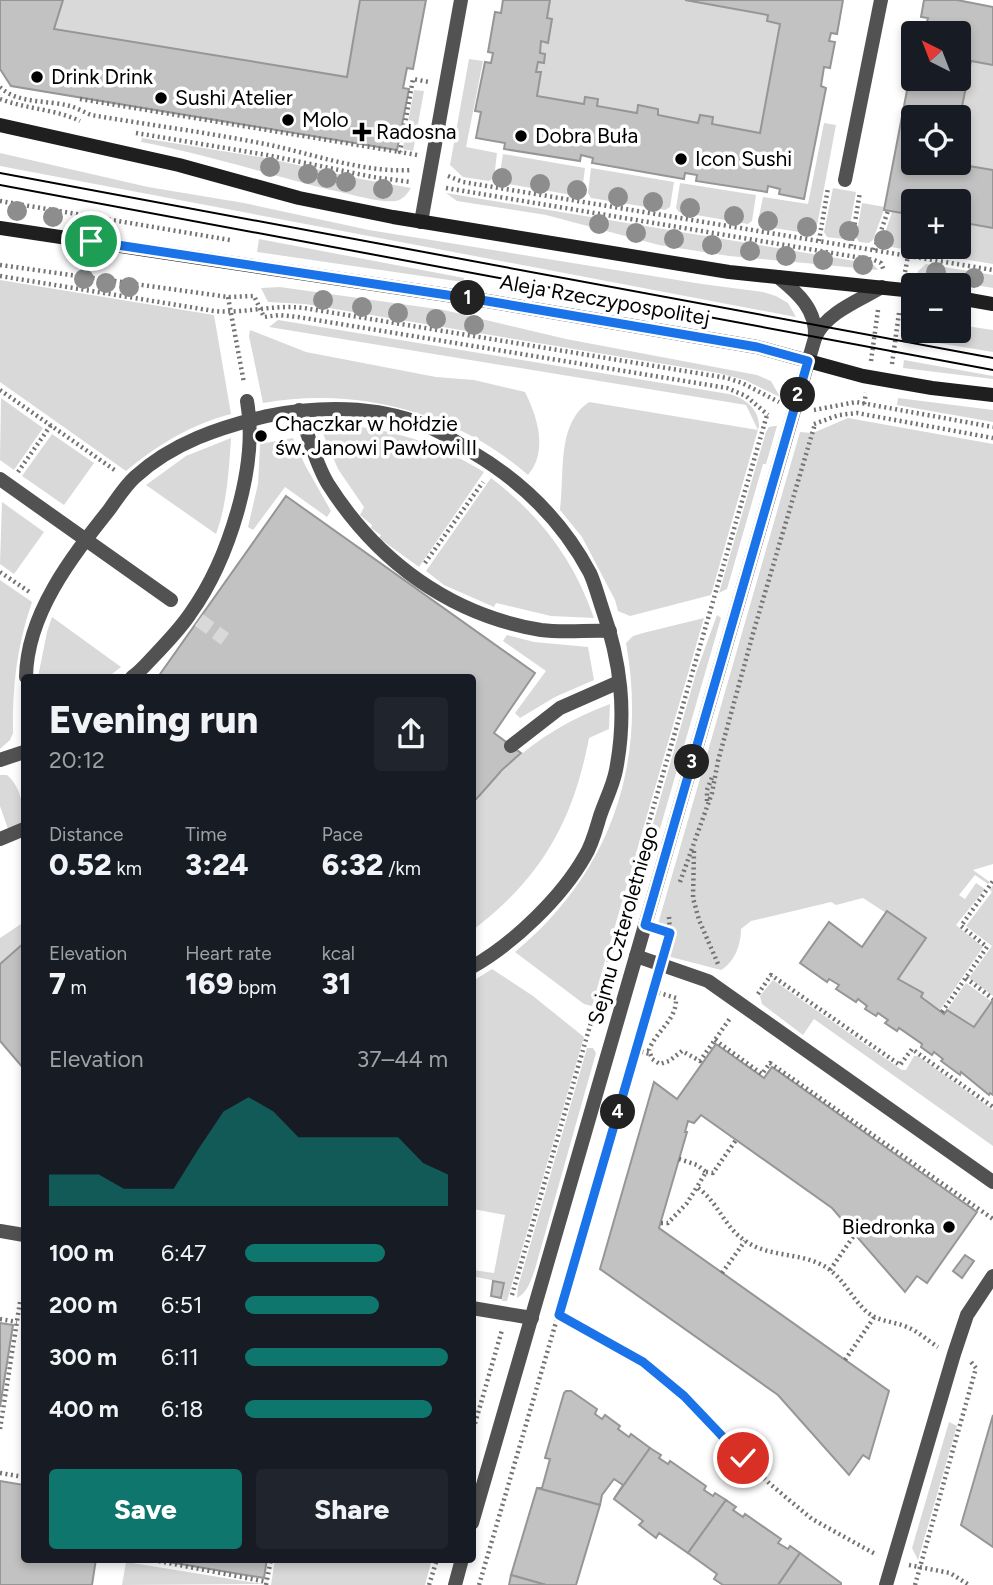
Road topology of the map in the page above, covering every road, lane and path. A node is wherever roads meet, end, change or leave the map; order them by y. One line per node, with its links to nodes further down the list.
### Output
1 (461, 0): 14 (street)
2 (880, 0): 11 (street)
3 (429, 82): 7 (path)
4 (0, 87): 9 (path)
5 (80, 99): 7 (path)
6 (0, 125): 14 (street)
7 (400, 152): 8 (path)
8 (417, 155)
9 (418, 169)
10 (441, 173): 17 (path)
11 (845, 180): 17 (path)
12 (0, 201): 16 (path)
13 (888, 211): 18 (path)
14 (421, 222): 24 (street)
15 (0, 228): 35 (street, Aleja Rzeczypospolitej)
16 (231, 240)
17 (819, 241): 18 (path)
18 (874, 250): 19 (path)
19 (901, 255)
20 (926, 259): 22 (path)
21 (0, 265): 27 (path)
22 (993, 270)
23 (0, 276): 31 (path)
24 (778, 277): 25 (street); 34 (street)
25 (882, 287): 26 (street); 34 (street, Sejmu Czteroletniego)
26 (901, 289)
27 (228, 297): 30 (path); 31 (path)
28 (971, 300): 29 (street)
29 (993, 303)
30 (260, 308): 31 (path); 43 (path); 47 (path)
31 (230, 312): 38 (path)
32 (878, 312): 36 (path)
33 (899, 313): 37 (path)
34 (815, 338): 35 (street, Sejmu Czteroletniego)
35 (808, 361): 40 (street, Aleja Rzeczypospolitej); 78 (street, Sejmu Czteroletniego)
36 (870, 365)
37 (891, 368)
38 (244, 384)
39 (0, 390): 53 (path)
40 (993, 395)
41 (886, 400): 44 (path)
42 (247, 401): 50 (street)
43 (782, 404)
44 (885, 407): 46 (path); 49 (path); 54 (path)
45 (299, 410): 50 (street); 56 (street); 61 (street)
46 (807, 410)
47 (767, 415): 48 (path); 77 (path)
48 (779, 418)
49 (884, 418): 52 (path); 55 (path)
50 (250, 420): 57 (street); 63 (street)
51 (808, 424): 52 (path)
52 (815, 424): 73 (path)
53 (51, 425): 57 (path); 58 (path)
54 (993, 427)
55 (993, 438)
56 (495, 465): 61 (path); 64 (street)
57 (132, 481): 59 (street)
58 (5, 482): 59 (street)
59 (85, 540): 62 (street); 63 (street)
60 (0, 572): 62 (path)
61 (414, 578): 64 (street)
62 (46, 604): 65 (street)
63 (186, 611): 66 (street)
64 (610, 631): 67 (street)
65 (26, 674)
66 (134, 674)
67 (619, 682): 68 (street); 82 (street)
68 (511, 746)
69 (21, 753): 70 (street)
70 (0, 760)
71 (21, 831): 72 (street)
72 (0, 839)
73 (694, 848): 75 (path); 83 (path)
74 (993, 881): 84 (path)
75 (679, 886)
76 (669, 911): 79 (path)
77 (621, 919): 78 (path); 112 (path)
78 (645, 925): 79 (path); 80 (street, Sejmu Czteroletniego)
79 (670, 933): 81 (path)
80 (636, 956): 81 (street); 115 (street, Sejmu Czteroletniego)
81 (661, 964): 85 (path); 87 (street)
82 (476, 965)
83 (723, 974)
84 (965, 978): 86 (path); 88 (path)
85 (653, 991): 91 (path); 92 (path)
86 (993, 999)
87 (748, 1009): 95 (path); 99 (street)
88 (942, 1012)
89 (726, 1024): 90 (path)
90 (715, 1040): 92 (path); 94 (path)
91 (636, 1050): 92 (path); 113 (path)
92 (650, 1054)
93 (787, 1066): 94 (path)
94 (783, 1072): 101 (path)
95 (993, 1107)
96 (736, 1140): 98 (path)
97 (679, 1159): 98 (path)
98 (706, 1172): 100 (path)
99 (993, 1182)
100 (697, 1187): 102 (path); 106 (path)
101 (993, 1219)
102 (661, 1223)
103 (0, 1231): 104 (street)
104 (21, 1234)
105 (855, 1234): 107 (path)
106 (744, 1241): 107 (path); 108 (path)
107 (830, 1270): 114 (path)
108 (722, 1272)
109 (993, 1276): 126 (street)
110 (21, 1302): 117 (path)
111 (476, 1309): 112 (street)
112 (507, 1313): 115 (street); 121 (path)
113 (559, 1315): 126 (path); 135 (path)
114 (875, 1316): 118 (path); 119 (path)
115 (532, 1318): 125 (street, Sejmu Czteroletniego)
116 (0, 1320): 117 (path)
117 (17, 1322): 122 (path)
118 (942, 1350)
119 (845, 1360)
120 (969, 1360): 131 (path)
121 (476, 1420)
122 (0, 1429)
123 (0, 1473): 124 (path)
124 (21, 1476)
125 (476, 1509)
126 (892, 1561): 131 (path); 136 (street)
127 (168, 1563): 132 (path)
128 (270, 1563): 132 (path)
129 (436, 1563): 133 (path)
130 (461, 1563): 134 (street)
131 (920, 1567): 137 (path); 138 (path)
132 (267, 1583)
133 (429, 1585)
134 (455, 1585)
135 (479, 1585)
136 (886, 1585)
137 (915, 1585)
138 (969, 1585)

